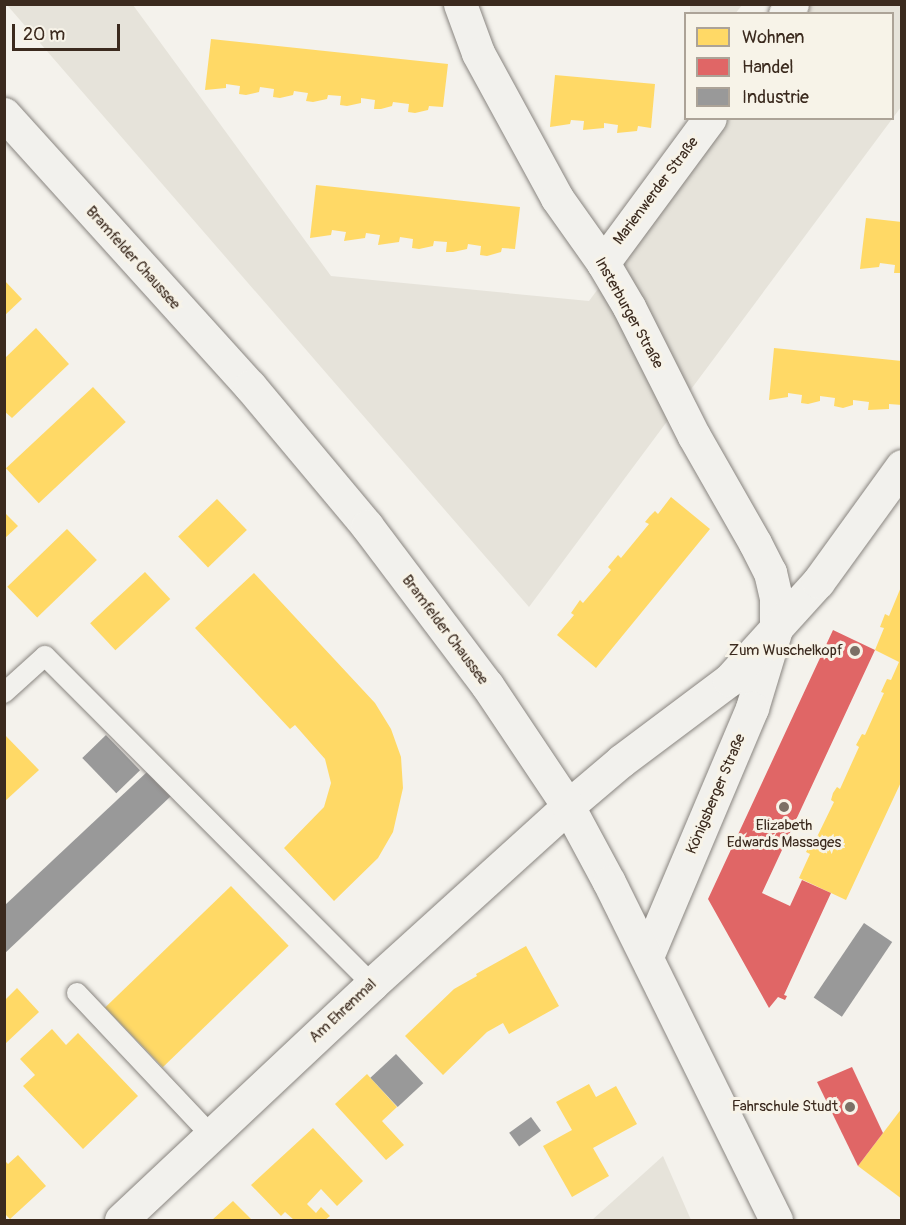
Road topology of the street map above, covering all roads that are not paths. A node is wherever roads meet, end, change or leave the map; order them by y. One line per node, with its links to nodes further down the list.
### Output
1 (460, 4): 4 (street, Insterburger Straße)
2 (4, 114): 8 (street, Bramfelder Chaussee)
3 (709, 120): 4 (street, Marienwerder Straße)
4 (603, 263): 6 (street, Insterburger Straße)
5 (902, 466): 6 (street, Königsberger Straße)
6 (776, 629): 8 (street, Königsberger Straße); 9 (street, Königsberger Straße)
7 (4, 693): 10 (lane)
8 (568, 807): 9 (street, Bramfelder Chaussee); 10 (street, Am Ehrenmal)
9 (647, 956): 14 (street, Bramfelder Chaussee)
10 (372, 984): 12 (street, Am Ehrenmal)
11 (77, 993): 12 (lane)
12 (211, 1136): 13 (street, Am Ehrenmal)
13 (122, 1221)
14 (776, 1221)

